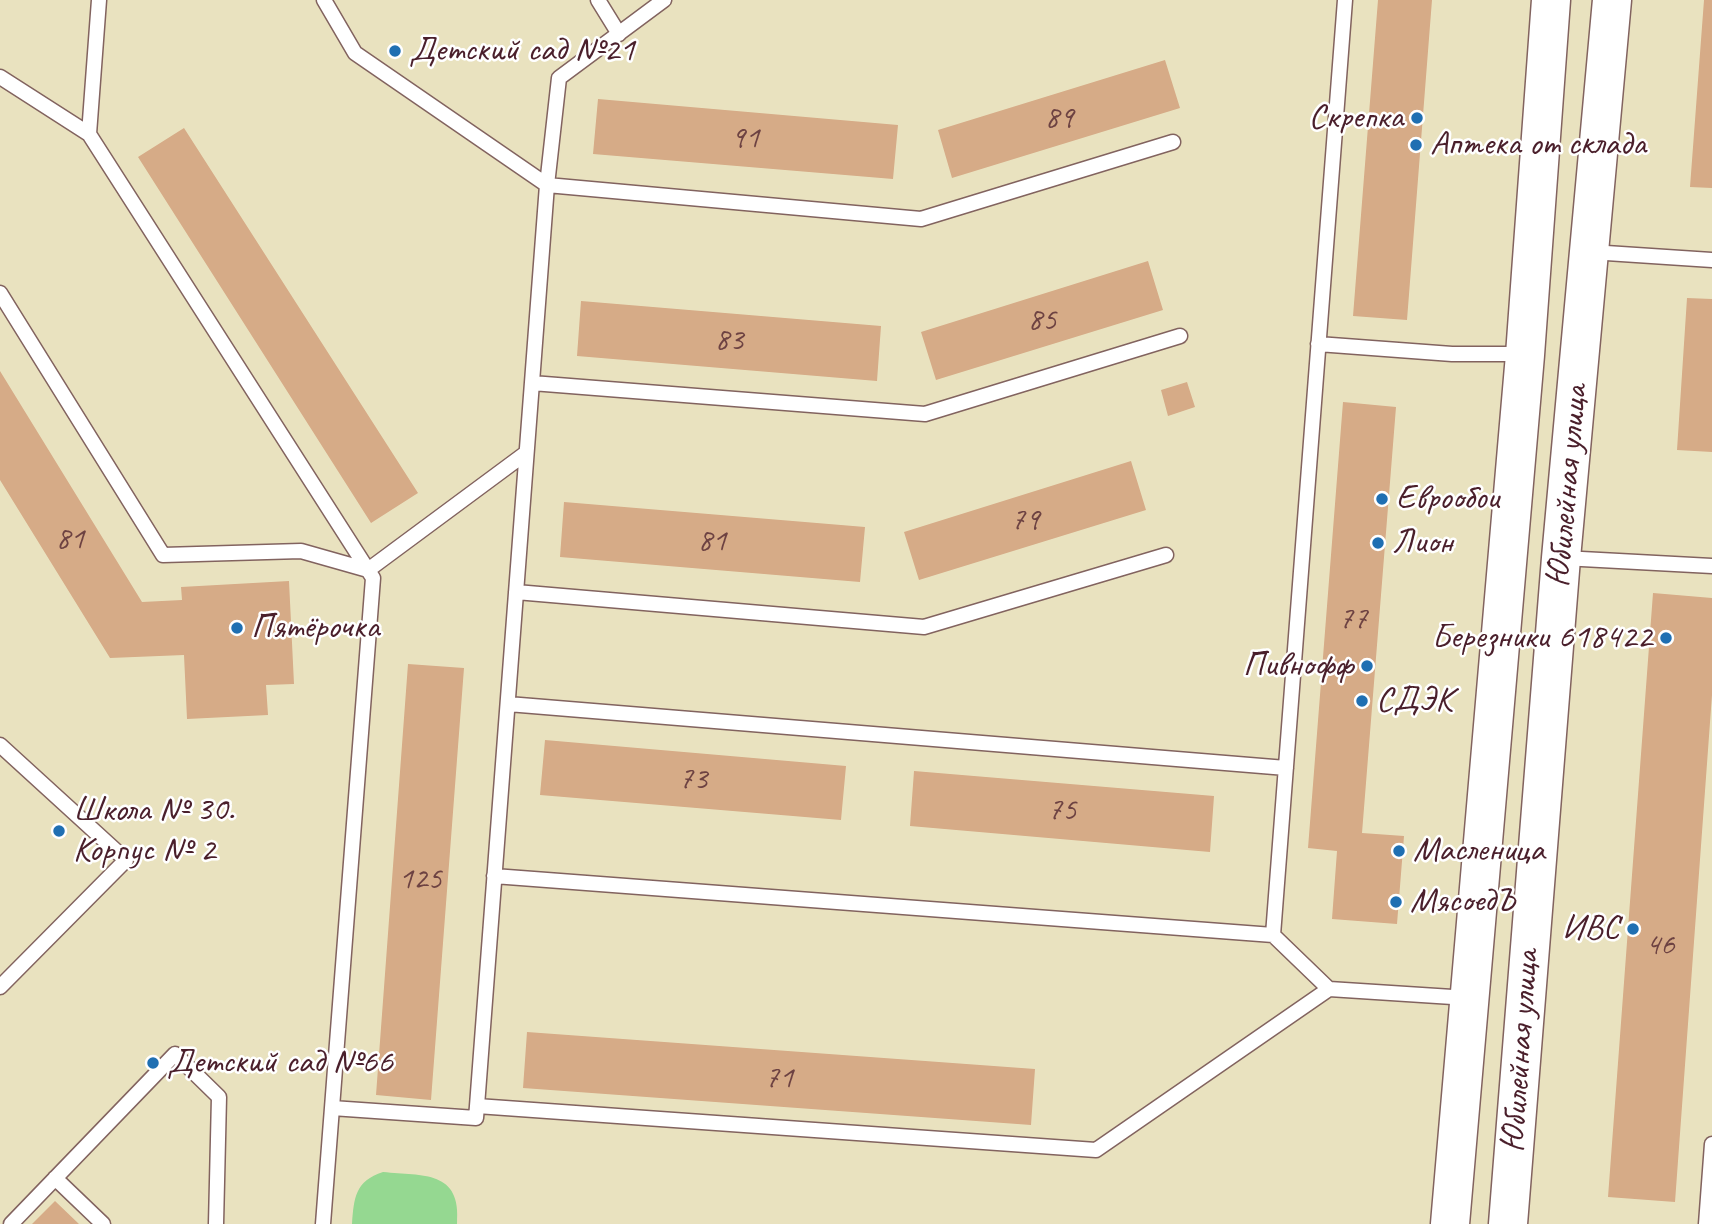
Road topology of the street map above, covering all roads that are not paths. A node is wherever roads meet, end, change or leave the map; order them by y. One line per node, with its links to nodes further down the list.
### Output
1 (99, 0): 10 (lane)
2 (324, 0): 12 (lane)
3 (598, 0): 8 (lane)
4 (664, 0): 8 (lane)
5 (1345, 0): 17 (lane)
6 (1551, 0): 18 (main road, Юбилейная улица)
7 (1612, 0): 13 (main road, Юбилейная улица)
8 (618, 34): 12 (lane)
9 (0, 77): 10 (lane)
10 (89, 134): 24 (lane)
11 (1172, 142): 12 (lane)
12 (547, 185): 19 (lane)
13 (1589, 252): 14 (lane); 22 (main road, Юбилейная улица)
14 (1712, 260)
15 (0, 293): 24 (lane)
16 (1180, 336): 19 (lane)
17 (1318, 344): 18 (lane); 28 (lane)
18 (1525, 355): 33 (main road, Юбилейная улица)
19 (532, 383): 20 (lane)
20 (526, 453): 24 (lane); 25 (lane)
21 (1166, 555): 25 (lane)
22 (1561, 558): 23 (lane); 43 (main road, Юбилейная улица)
23 (1712, 566)
24 (368, 570): 35 (lane)
25 (516, 592): 26 (lane)
26 (508, 705): 28 (lane); 29 (lane)
27 (0, 745): 31 (lane)
28 (1286, 768): 30 (lane)
29 (494, 876): 30 (lane); 34 (lane)
30 (1273, 935): 32 (lane)
31 (0, 986)
32 (1329, 989): 33 (lane); 34 (lane)
33 (1468, 999): 42 (main road, Юбилейная улица)
34 (477, 1106): 35 (lane)
35 (332, 1108): 41 (lane)
36 (1712, 1144): 44 (lane)
37 (55, 1178): 38 (lane); 39 (lane); 40 (lane)
38 (11, 1224)
39 (103, 1224)
40 (216, 1224)
41 (323, 1224)
42 (1450, 1224)
43 (1508, 1224)
44 (1706, 1224)

